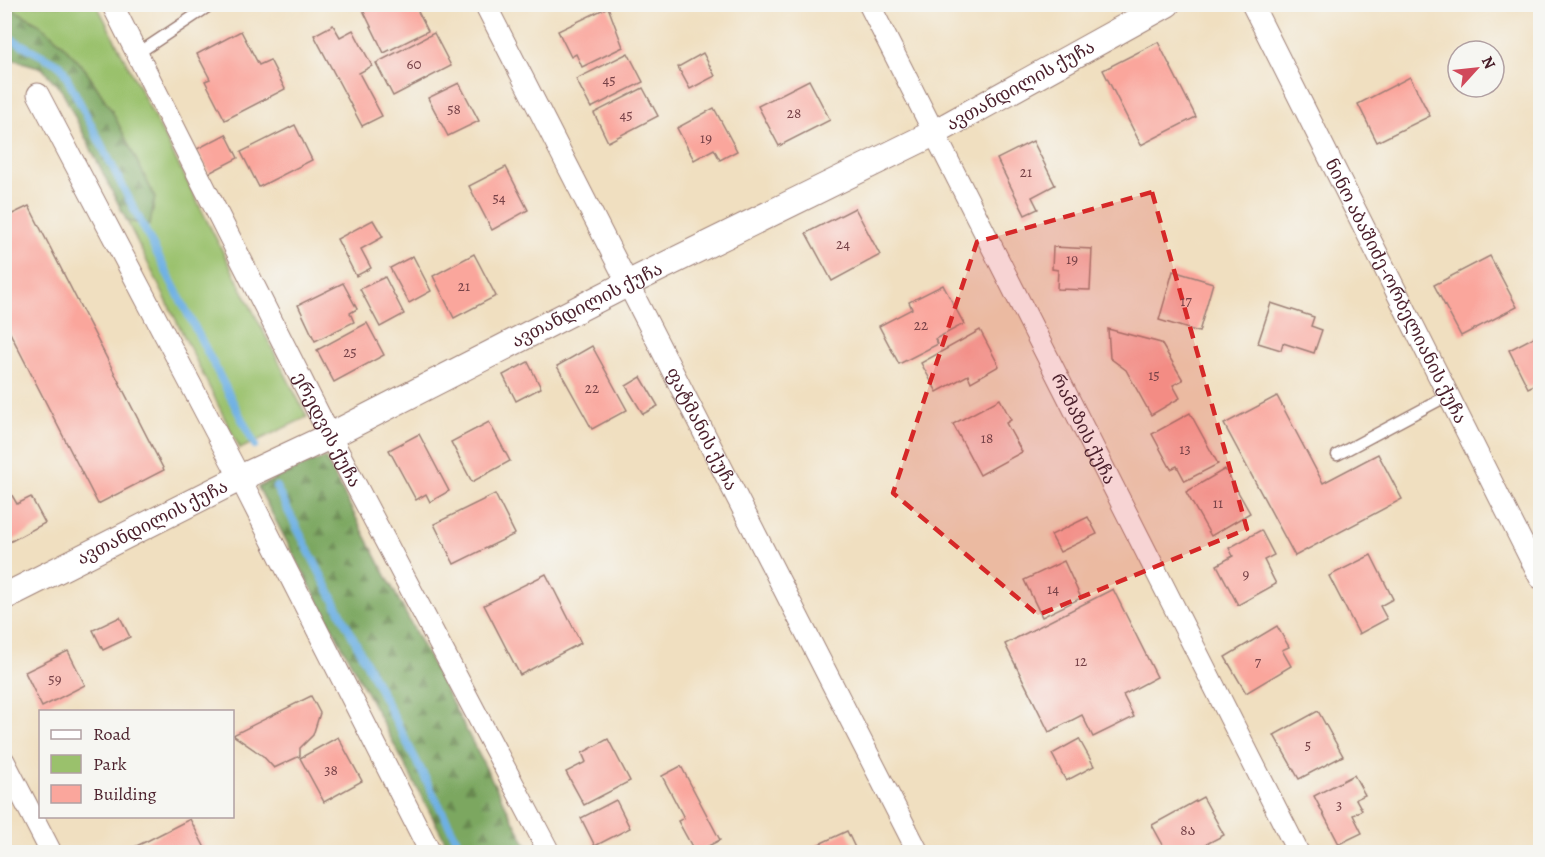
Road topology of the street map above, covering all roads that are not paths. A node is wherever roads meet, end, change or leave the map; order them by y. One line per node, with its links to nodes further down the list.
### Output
1 (112, 4): 7 (street, ერედვის ქუჩა)
2 (212, 4): 7 (lane)
3 (485, 4): 10 (street, ფატმანის ქუჩა)
4 (869, 4): 9 (street, რამაზის ქუჩა)
5 (1167, 4): 9 (street, ავთანდილის ქუჩა)
6 (1252, 4): 11 (street, ნინო აბაშიძე-ორბელიანის ქუჩა)
7 (137, 54): 12 (street, ერედვის ქუჩა)
8 (38, 94): 14 (street)
9 (934, 133): 10 (street, ავთანდილის ქუჩა); 22 (street, რამაზის ქუჩა)
10 (627, 284): 12 (street, ავთანდილის ქუჩა); 21 (street, ფატმანის ქუჩა)
11 (1449, 395): 13 (lane); 15 (street, ნინო აბაშიძე-ორბელიანის ქუჩა)
12 (330, 436): 14 (street, ავთანდილის ქუჩა); 20 (street, ერედვის ქუჩა)
13 (1337, 455)
14 (240, 478): 16 (street, ავთანდილის ქუჩა); 19 (street)
15 (1540, 578)
16 (4, 597)
17 (4, 761): 18 (street)
18 (51, 852)
19 (430, 852)
20 (549, 852)
21 (918, 852)
22 (1298, 852)

